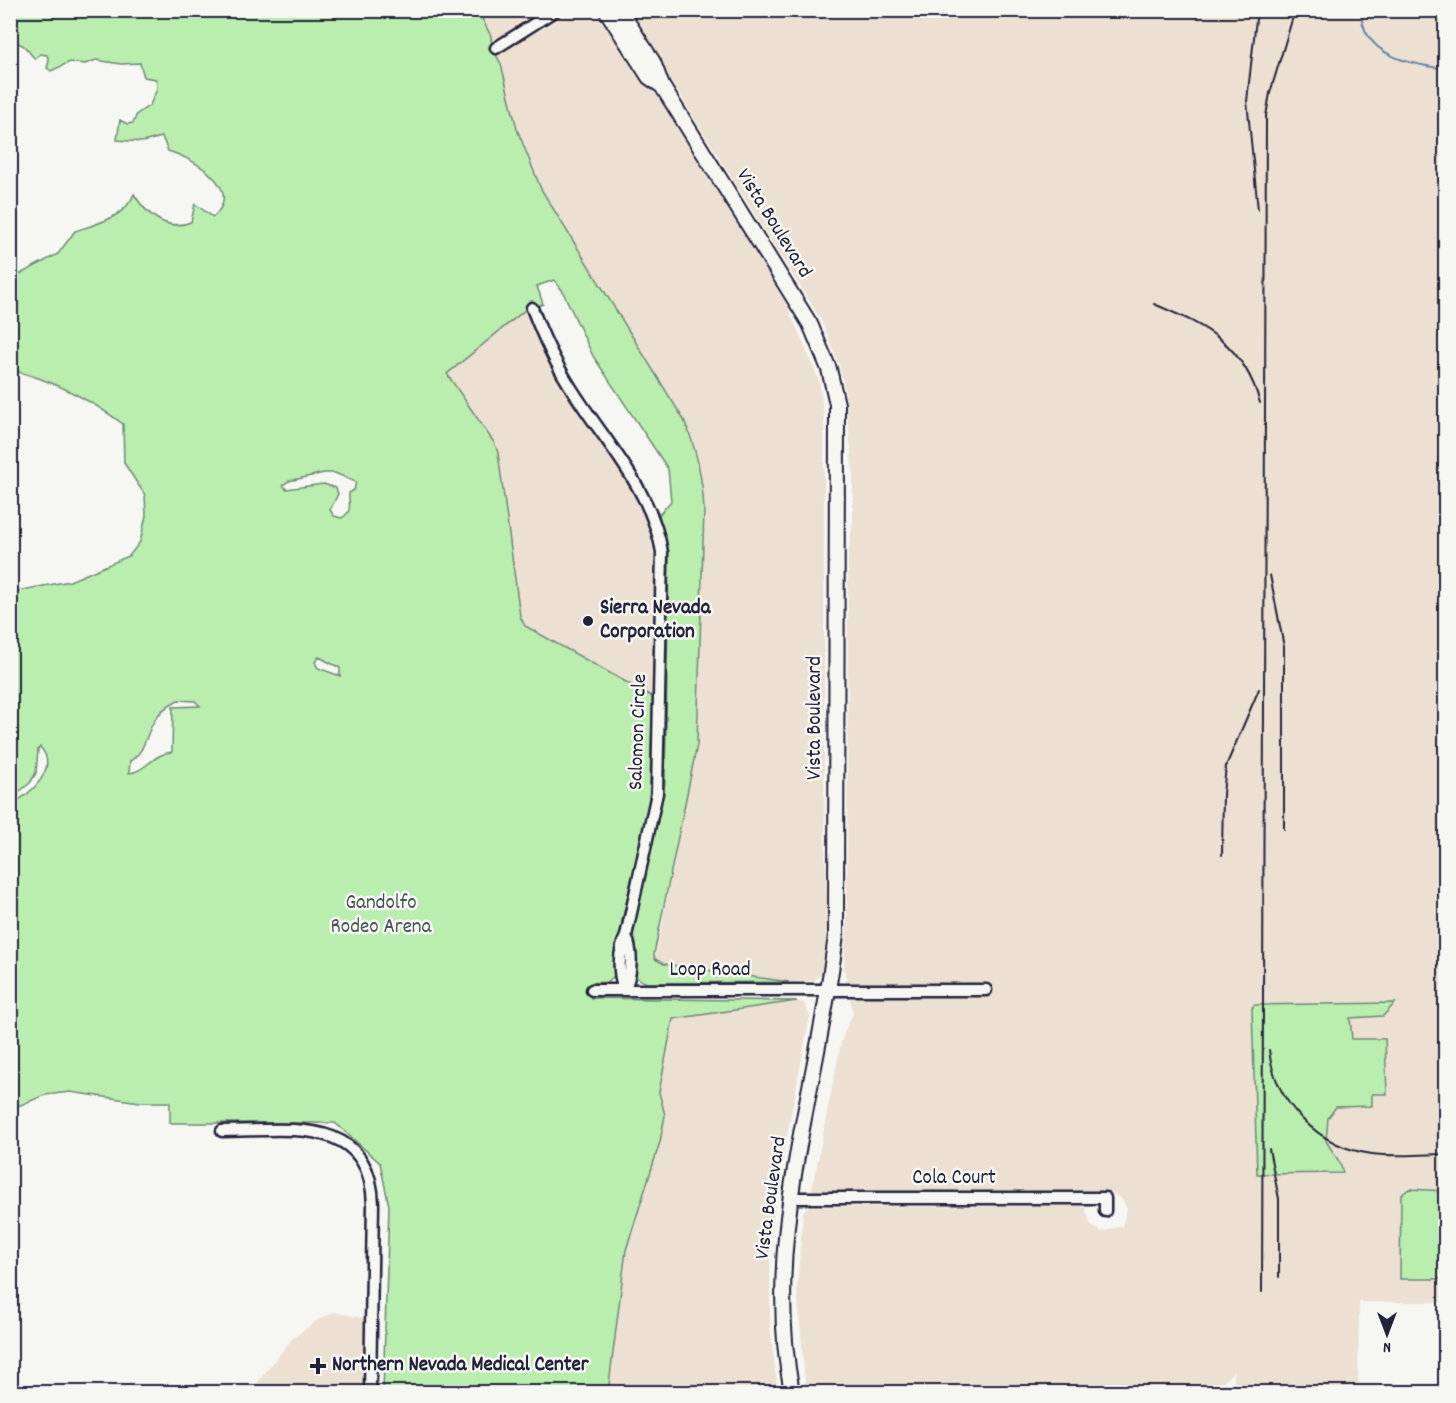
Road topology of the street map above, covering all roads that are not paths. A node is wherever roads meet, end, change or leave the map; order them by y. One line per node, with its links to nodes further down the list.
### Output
1 (556, 10): 4 (street)
2 (606, 10): 5 (main road, Vista Boulevard)
3 (620, 10): 5 (main road, Vista Boulevard)
4 (496, 48)
5 (662, 86): 10 (main road, Vista Boulevard)
6 (532, 308): 8 (street, Salomon Circle)
7 (592, 990): 8 (street, Loop Road)
8 (624, 990): 10 (street, Loop Road)
9 (986, 990): 10 (street, Loop Road)
10 (828, 991): 12 (main road, Vista Boulevard)
11 (222, 1131): 14 (street)
12 (790, 1198): 13 (street, Cola Court); 15 (main road, Vista Boulevard)
13 (1105, 1211)
14 (370, 1392)
15 (792, 1392)

